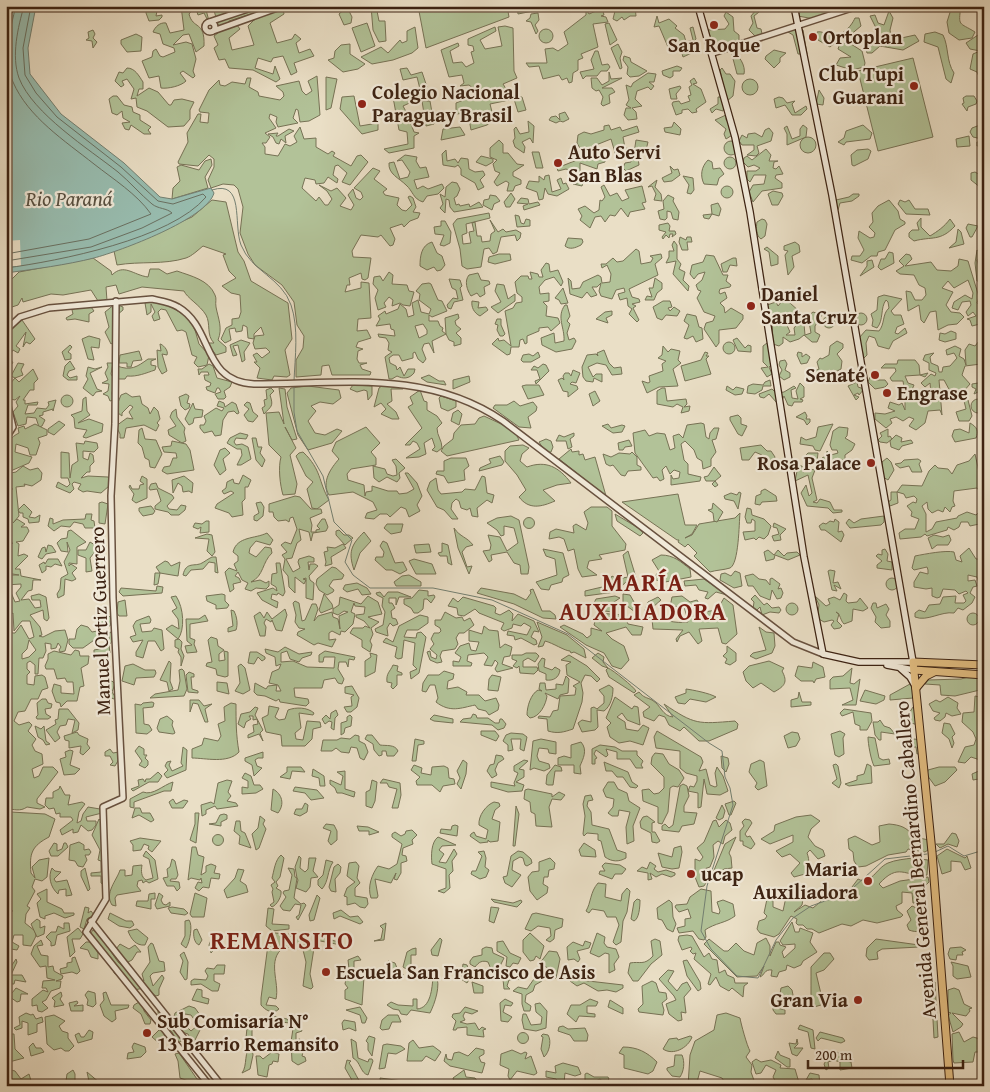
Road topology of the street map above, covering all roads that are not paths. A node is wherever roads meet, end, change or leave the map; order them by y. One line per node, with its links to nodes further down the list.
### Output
1 (257, 6): 2 (street)
2 (283, 6)
3 (698, 6): 7 (main road)
4 (794, 6): 6 (main road)
5 (858, 6): 6 (street)
6 (799, 24): 7 (street); 12 (main road)
7 (713, 53): 13 (main road)
8 (116, 301): 9 (street); 13 (street); 22 (street, Manuel Ortiz Guerrero)
9 (6, 330)
10 (6, 398): 11 (street)
11 (6, 438)
12 (910, 648): 14 (main road); 16 (main road)
13 (823, 654): 15 (main road)
14 (928, 662): 16 (main road); 17 (main road)
15 (880, 664): 16 (main road); 18 (main road)
16 (913, 666): 18 (main road); 19 (main road); 21 (main road, Avenida General Bernardino Caballero)
17 (984, 666)
18 (899, 668): 21 (main road)
19 (939, 671): 20 (main road); 21 (main road)
20 (982, 674)
21 (916, 688): 25 (main road, Avenida General Bernardino Caballero)
22 (91, 921): 23 (street, Manuel Ortiz Guerrero); 24 (street)
23 (210, 1086)
24 (222, 1086)
25 (950, 1086)

